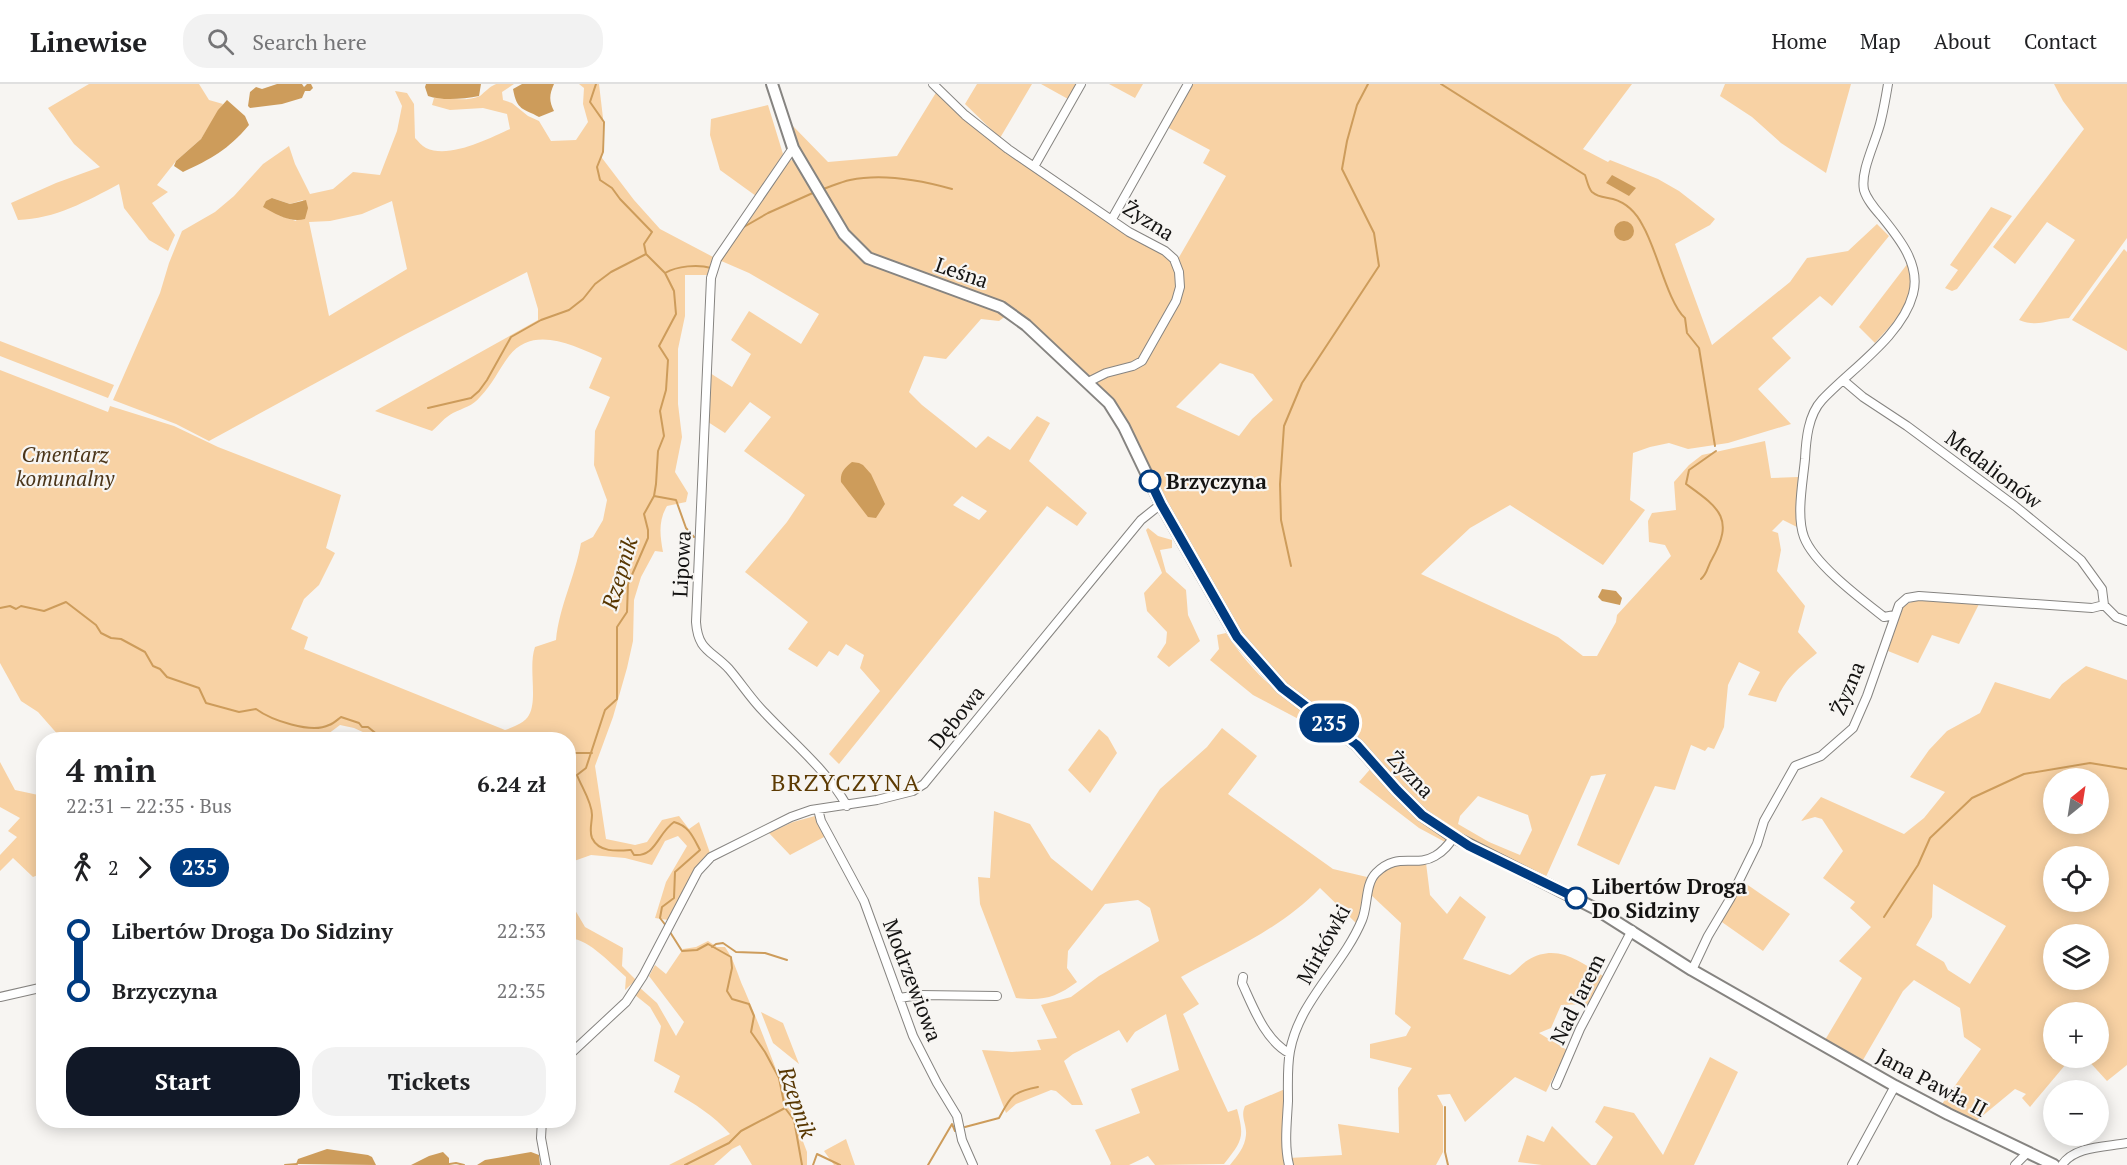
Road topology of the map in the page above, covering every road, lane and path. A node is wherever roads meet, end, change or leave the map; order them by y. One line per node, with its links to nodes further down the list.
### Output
1 (772, 84): 6 (street, Leśna)
2 (933, 84): 7 (street, Żyzna)
3 (1081, 84): 7 (street)
4 (1188, 84): 8 (street)
5 (1888, 84): 9 (street)
6 (793, 148): 10 (street, Leśna); 15 (street, Lipowa)
7 (1035, 165): 8 (street, Żyzna)
8 (1112, 219): 10 (street, Żyzna)
9 (1843, 380): 12 (street, Medalionów); 13 (street)
10 (1088, 382): 11 (street, Leśna)
11 (1158, 498): 15 (street, Dębowa); 17 (street, Żyzna)
12 (2104, 605): 13 (street); 14 (street)
13 (1895, 615): 19 (street, Żyzna)
14 (2127, 621)
15 (847, 806): 16 (street, Dębowa)
16 (818, 809): 24 (street, Modrzewiowa); 26 (street, Dębowa)
17 (1454, 837): 18 (street, Żyzna); 27 (street, Mirkówki)
18 (1632, 930): 19 (street, Żyzna); 28 (street, Nad Jarem)
19 (1692, 970): 25 (street, Żyzna)
20 (1243, 977): 27 (street)
21 (36, 989): 23 (street)
22 (997, 996): 24 (street)
23 (0, 998)
24 (899, 998): 34 (street, Modrzewiowa)
25 (1794, 1029): 29 (street, Jana Pawła II)
26 (576, 1049)
27 (1289, 1053): 35 (street, Mirkówki)
28 (1556, 1085)
29 (1895, 1086): 32 (street, Jana Pawła II); 36 (street)
30 (542, 1128): 33 (street)
31 (2127, 1143): 39 (street)
32 (2027, 1153): 37 (street); 38 (street, Jana Pawła II)
33 (546, 1165)
34 (973, 1165)
35 (1289, 1165)
36 (1852, 1165)
37 (2015, 1165)
38 (2054, 1165)
39 (2062, 1165)

